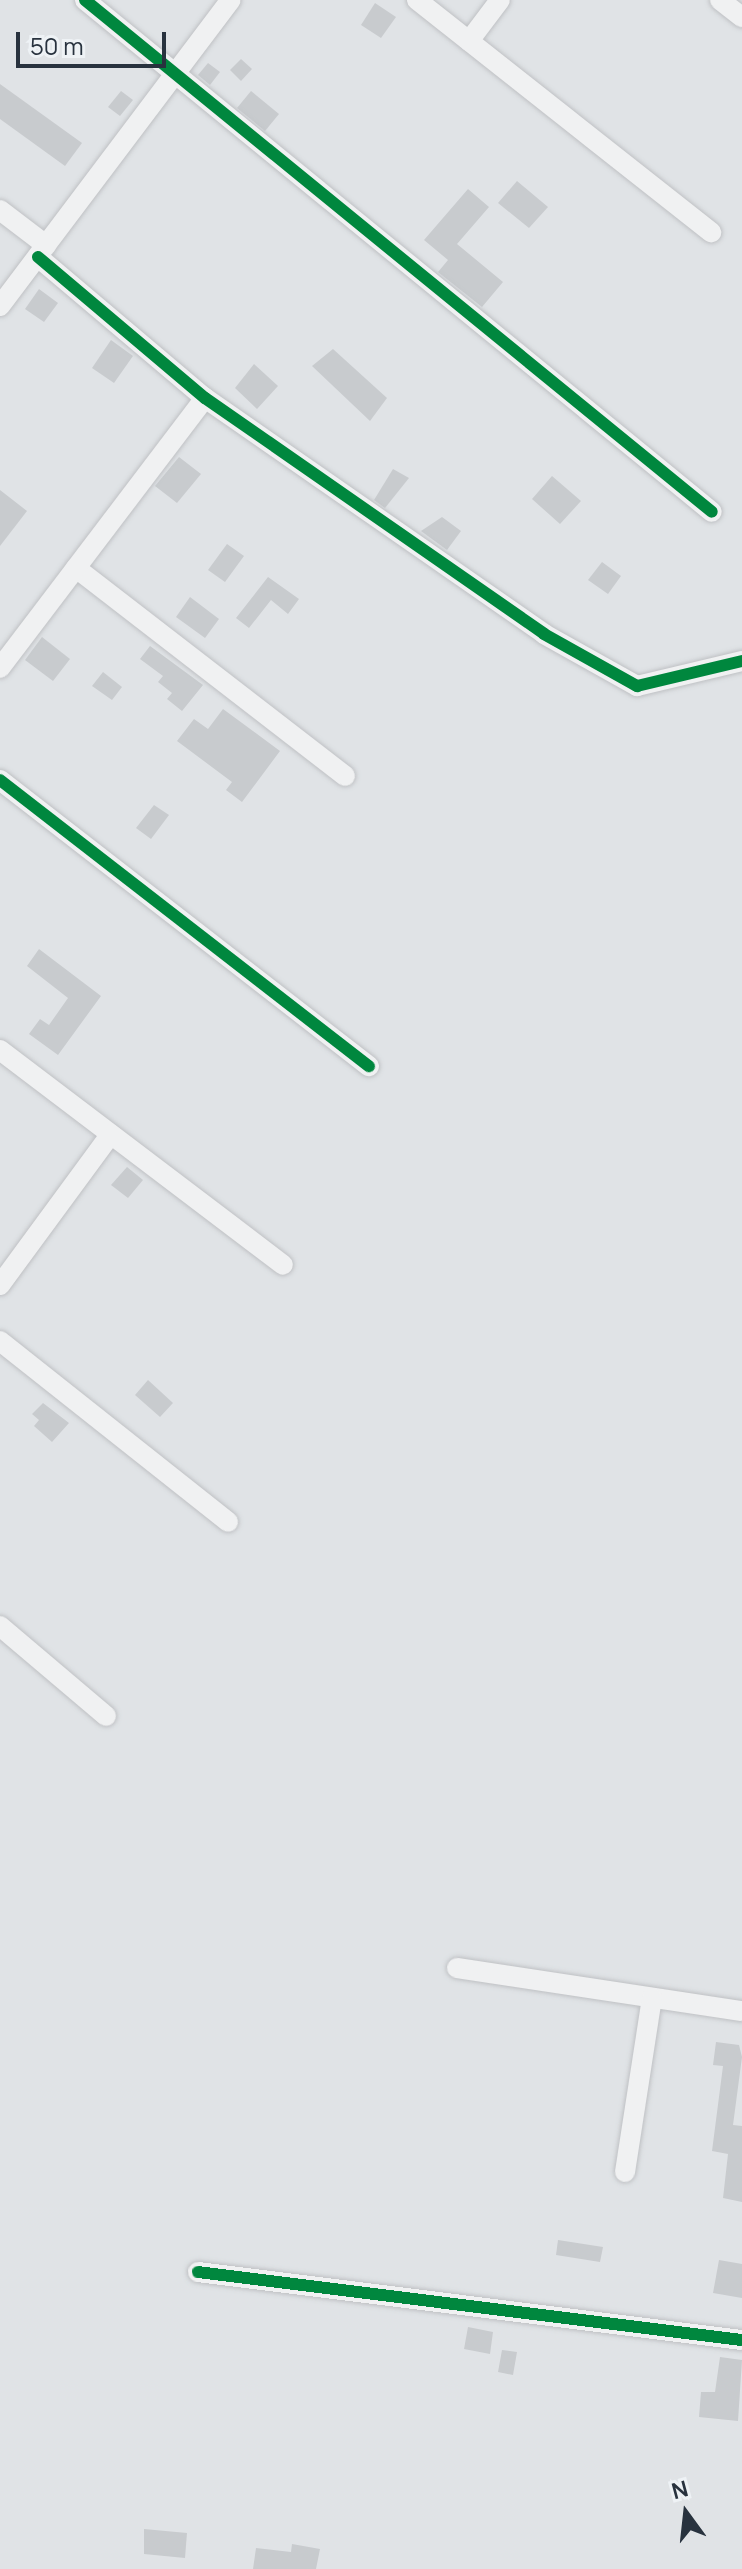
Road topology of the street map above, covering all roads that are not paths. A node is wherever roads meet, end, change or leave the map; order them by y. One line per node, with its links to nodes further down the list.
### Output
1 (85, 0): 8 (street)
2 (231, 0): 8 (street)
3 (417, 0): 7 (street)
4 (500, 0): 7 (street)
5 (720, 0): 6 (street)
6 (742, 17)
7 (469, 41): 10 (street)
8 (175, 74): 11 (street); 14 (street)
9 (0, 210): 11 (street)
10 (711, 232)
11 (42, 251): 12 (street); 13 (street)
12 (0, 306)
13 (205, 398): 15 (street); 16 (street)
14 (712, 512)
15 (76, 568): 17 (street); 18 (street)
16 (742, 661)
17 (0, 668)
18 (345, 776)
19 (0, 780): 21 (street)
20 (0, 1050): 22 (street)
21 (369, 1066)
22 (111, 1134): 23 (street); 24 (street)
23 (283, 1265)
24 (0, 1285)
25 (0, 1341): 26 (street)
26 (228, 1522)
27 (1, 1628): 28 (street)
28 (106, 1716)
29 (457, 1968): 30 (street)
30 (652, 1998): 31 (street); 32 (street)
31 (742, 2011)
32 (625, 2172)
33 (198, 2272): 34 (street)
34 (742, 2340)

